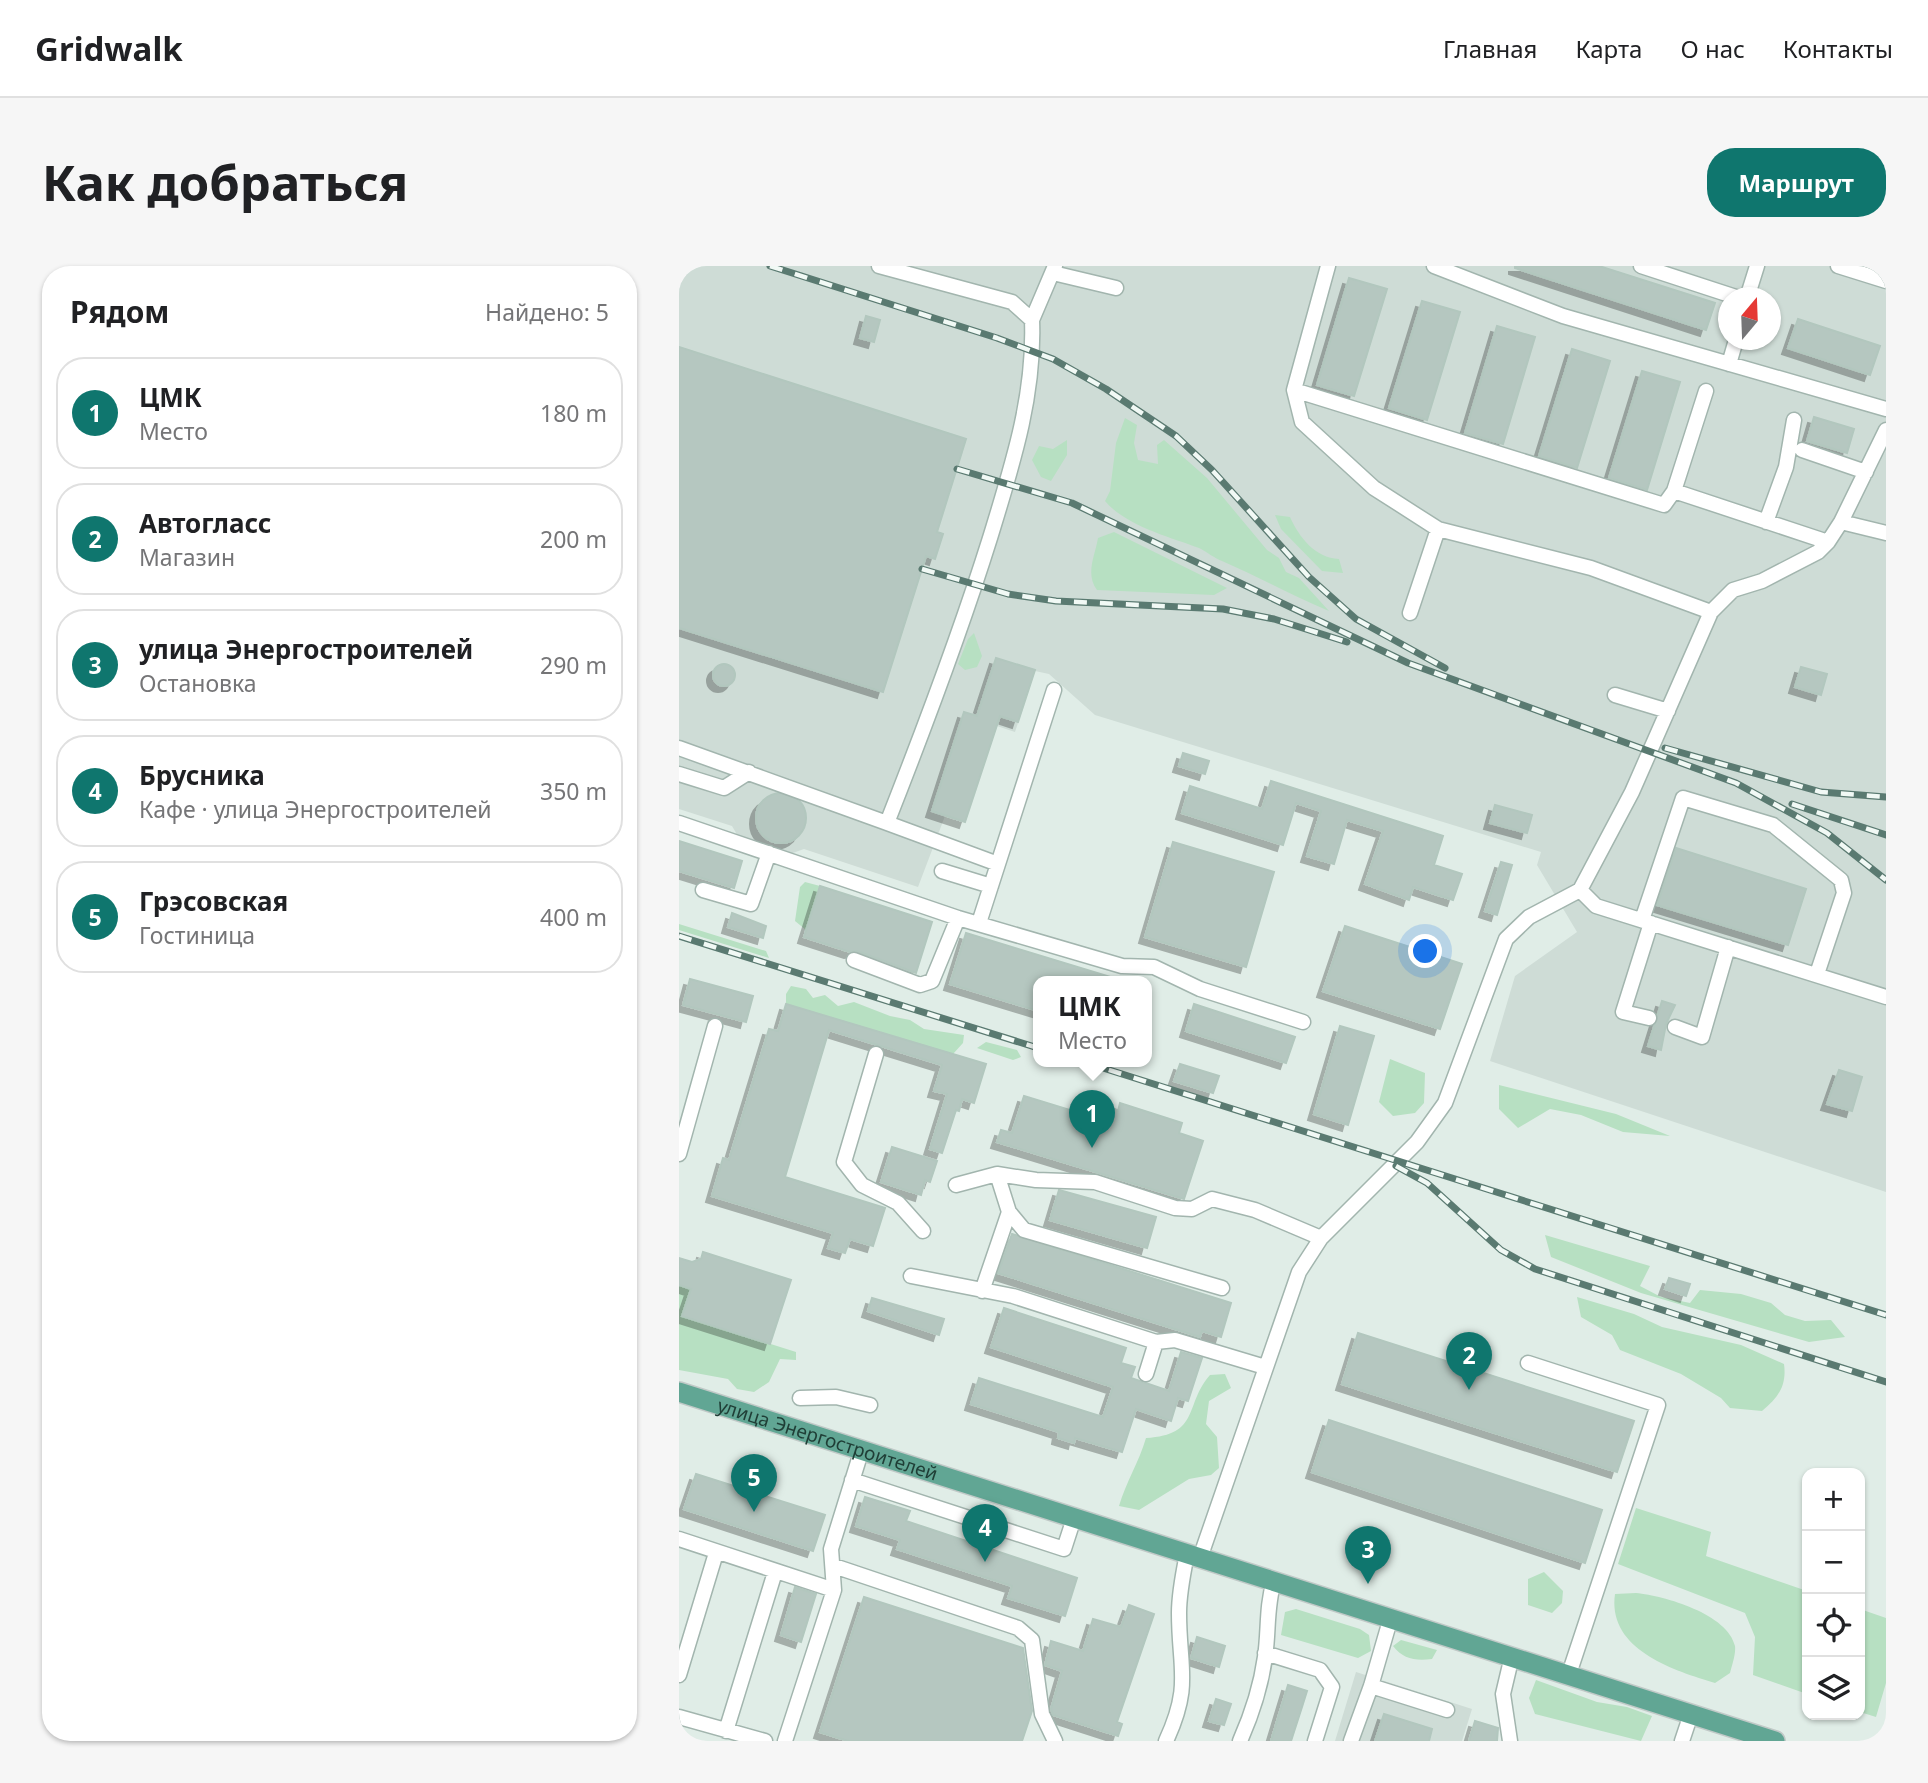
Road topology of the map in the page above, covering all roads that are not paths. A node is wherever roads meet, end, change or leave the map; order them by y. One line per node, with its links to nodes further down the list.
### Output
1 (879, 266): 8 (lane)
2 (1328, 266): 16 (lane)
3 (1434, 266): 15 (lane)
4 (1641, 266): 12 (lane)
5 (1757, 266): 10 (lane)
6 (1837, 266): 9 (lane)
7 (1054, 269): 11 (lane); 13 (lane)
8 (914, 271): 13 (lane)
9 (1886, 281)
10 (1750, 287)
11 (1116, 288)
12 (1718, 291)
13 (1031, 320): 38 (lane)
14 (1734, 350): 15 (lane)
15 (1730, 365): 18 (lane)
16 (1294, 390): 23 (lane); 26 (lane)
17 (1706, 391): 23 (lane)
18 (1886, 409)
19 (1794, 421): 24 (lane)
20 (1886, 430): 22 (lane)
21 (1802, 450): 22 (lane)
22 (1866, 472): 25 (lane)
23 (1674, 491): 24 (lane)
24 (1766, 522): 28 (lane)
25 (1841, 523): 27 (lane); 28 (lane)
26 (1438, 529): 29 (lane); 30 (lane)
27 (1886, 533)
28 (1828, 542): 30 (lane)
29 (1410, 612)
30 (1711, 612): 33 (lane)
31 (1054, 690): 40 (lane)
32 (1615, 695): 33 (lane)
33 (1668, 711): 44 (lane)
34 (679, 748): 35 (lane)
35 (749, 772): 36 (lane); 38 (lane)
36 (679, 774)
37 (679, 823): 39 (lane)
38 (887, 823): 40 (lane)
39 (769, 853): 43 (lane); 45 (lane)
40 (998, 864): 42 (lane)
41 (942, 871): 42 (lane)
42 (991, 886): 47 (lane)
43 (703, 890)
44 (1580, 890): 46 (lane); 62 (lane)
45 (958, 918): 47 (lane); 49 (lane)
46 (1646, 922): 48 (lane); 50 (lane); 52 (lane)
47 (979, 923): 53 (lane)
48 (1728, 947): 50 (lane); 55 (lane)
49 (854, 960)
50 (1817, 974): 51 (lane)
51 (1886, 997)
52 (1649, 1018)
53 (1303, 1022)
54 (715, 1026): 57 (lane)
55 (1675, 1027)
56 (876, 1054): 61 (lane)
57 (679, 1154)
58 (997, 1174): 59 (lane); 60 (lane); 62 (lane)
59 (956, 1185)
60 (1009, 1212): 64 (lane); 65 (lane)
61 (923, 1231)
62 (1321, 1238): 68 (lane)
63 (911, 1276): 65 (lane)
64 (1222, 1288)
65 (982, 1291): 66 (lane)
66 (1156, 1342): 68 (lane); 69 (lane)
67 (1528, 1363): 86 (lane)
68 (1265, 1367): 78 (lane)
69 (1146, 1374)
70 (679, 1392): 73 (main road, улица Энергостроителей)
71 (800, 1398): 72 (lane)
72 (870, 1405)
73 (862, 1449): 74 (lane); 75 (main road, улица Энергостроителей)
74 (852, 1480): 75 (lane); 79 (lane)
75 (1074, 1518): 78 (main road, улица Энергостроителей)
76 (679, 1539): 77 (lane)
77 (716, 1553): 80 (lane); 87 (lane)
78 (1194, 1556): 81 (main road, улица Энергостроителей); 96 (lane)
79 (834, 1566): 82 (lane); 95 (lane)
80 (775, 1572): 82 (lane); 92 (lane)
81 (1273, 1581): 83 (main road, улица Энергостроителей); 84 (lane)
82 (834, 1590): 94 (lane)
83 (1391, 1617): 85 (main road, улица Энергостроителей); 88 (lane)
84 (1265, 1653): 97 (lane); 98 (lane)
85 (1512, 1656): 86 (main road, улица Энергостроителей); 100 (lane)
86 (1569, 1674): 90 (main road, улица Энергостроителей)
87 (679, 1675)
88 (1371, 1686): 89 (lane); 99 (lane)
89 (1447, 1710)
90 (1691, 1714): 101 (lane); 102 (main road, улица Энергостроителей)
91 (679, 1717): 92 (lane)
92 (726, 1731): 93 (lane)
93 (765, 1741)
94 (785, 1741)
95 (1055, 1741)
96 (1166, 1741)
97 (1240, 1741)
98 (1315, 1741)
99 (1351, 1741)
100 (1510, 1741)
101 (1682, 1741)
102 (1775, 1741)

